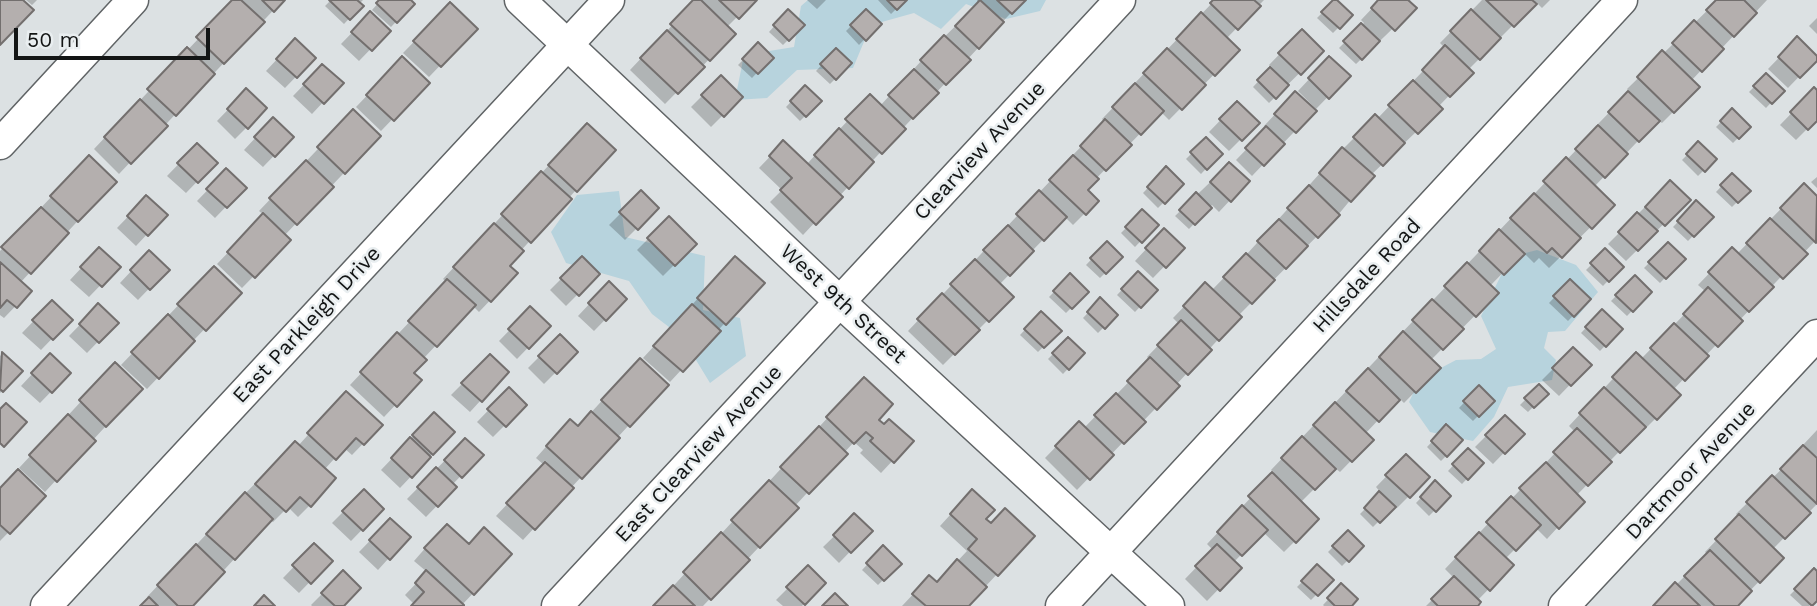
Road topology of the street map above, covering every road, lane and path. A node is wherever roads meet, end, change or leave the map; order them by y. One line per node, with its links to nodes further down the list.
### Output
1 (133, 0): 7 (street)
2 (520, 0): 6 (street, West 9th Street)
3 (609, 0): 6 (street, East Parkleigh Drive)
4 (1120, 0): 8 (street, Clearview Avenue)
5 (1622, 0): 10 (street, Hillsdale Road)
6 (568, 44): 8 (street, West 9th Street); 11 (street, East Parkleigh Drive)
7 (0, 144)
8 (840, 302): 10 (street, West 9th Street); 12 (street, East Clearview Avenue)
9 (1817, 335): 15 (street, Dartmoor Avenue)
10 (1111, 552): 13 (street, Hillsdale Road); 14 (street, West 9th Street)
11 (46, 606)
12 (557, 606)
13 (1061, 606)
14 (1169, 606)
15 (1564, 606)

